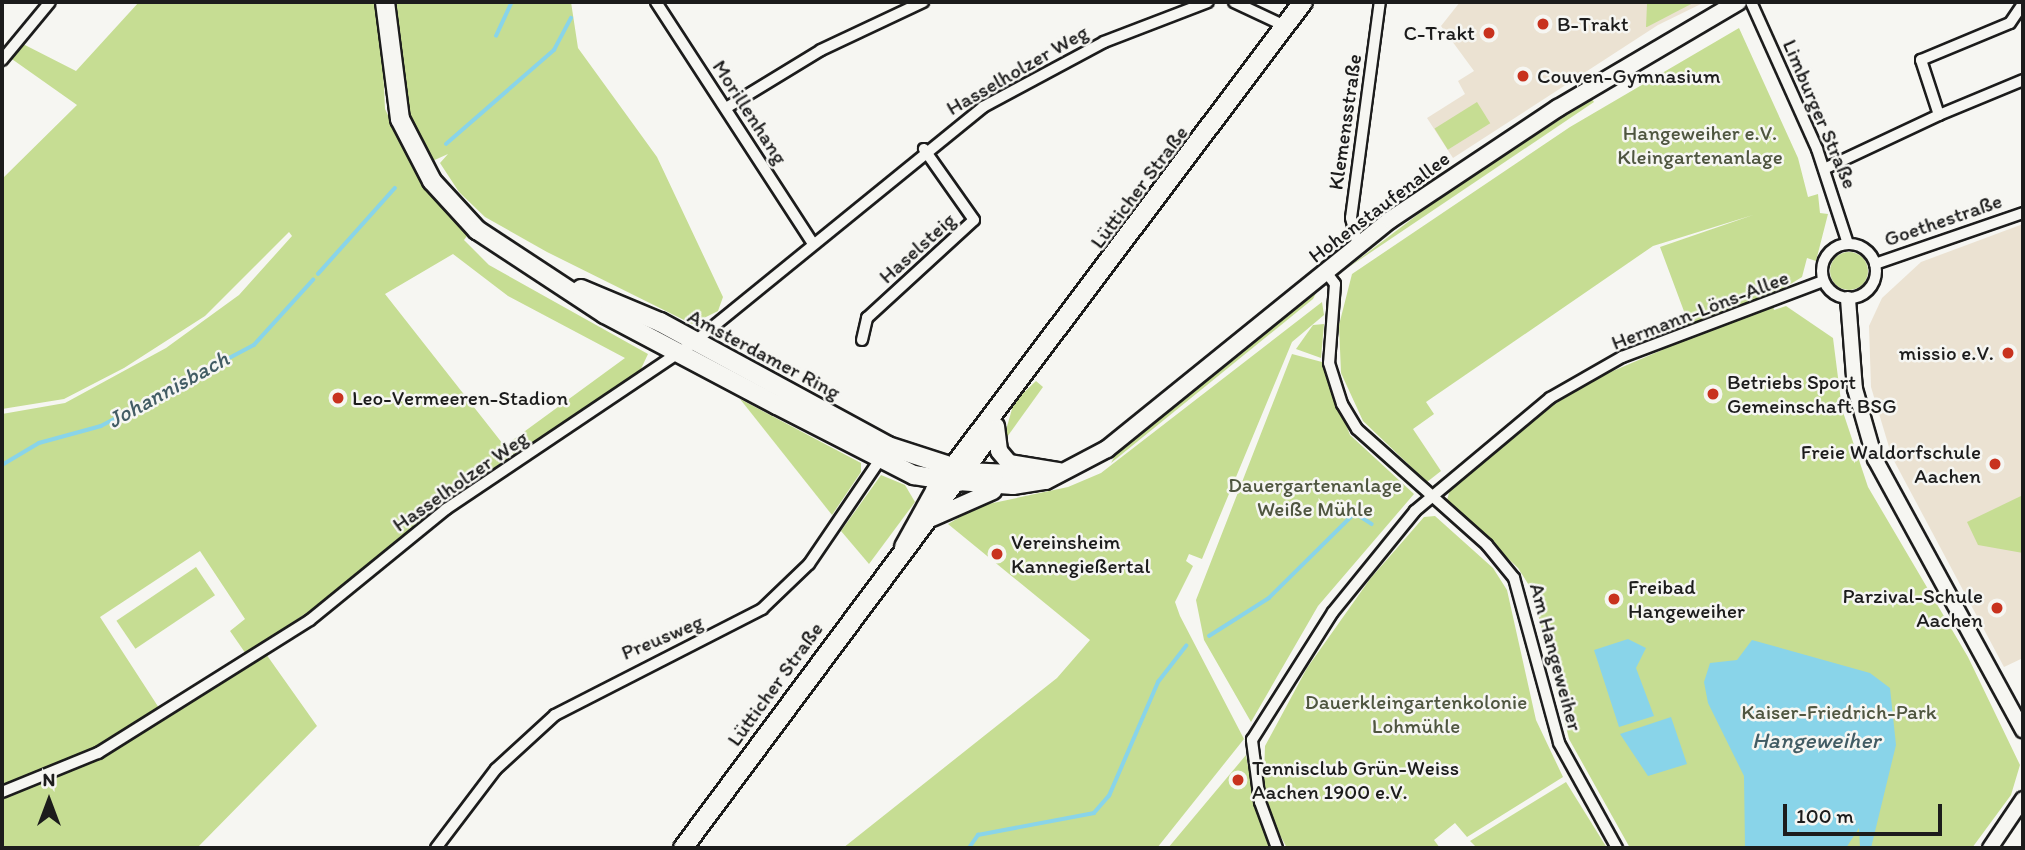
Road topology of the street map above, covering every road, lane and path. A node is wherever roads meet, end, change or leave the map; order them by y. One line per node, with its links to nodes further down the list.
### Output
1 (50, 2): 13 (street)
2 (385, 2): 28 (main road, Amsterdamer Ring)
3 (656, 2): 15 (street, Morillenhang)
4 (923, 2): 15 (street)
5 (1208, 2): 17 (street, Hasselholzer Weg)
6 (1234, 2): 12 (street)
7 (1303, 2): 12 (main road, Lütticher Straße)
8 (1380, 2): 22 (street, Klemensstraße)
9 (1738, 2): 22 (main road, Hohenstaufenallee)
10 (1751, 2): 18 (street, Limburger Straße)
11 (2023, 4): 16 (street)
12 (1285, 26): 29 (main road, Lütticher Straße)
13 (2, 60)
14 (2023, 80): 16 (street)
15 (726, 108): 20 (street, Morillenhang)
16 (1939, 115): 18 (street)
17 (924, 149): 20 (street, Hasselholzer Weg); 27 (street, Haselsteig)
18 (1825, 169): 21 (street, Limburger Straße)
19 (2023, 213): 23 (street, Goethestraße)
20 (813, 244): 28 (street, Hasselholzer Weg)
21 (1848, 244): 23 (street); 25 (street)
22 (1358, 246): 24 (main road, Hohenstaufenallee)
23 (1875, 264): 26 (street)
24 (1326, 272): 32 (main road, Hohenstaufenallee); 35 (street)
25 (1823, 281): 26 (street); 35 (street, Hermann-Löns-Allee)
26 (1848, 299): 38 (street)
27 (862, 340)
28 (686, 347): 31 (main road, Amsterdamer Ring); 39 (street, Hasselholzer Weg)
29 (1010, 398): 30 (main road, Lütticher Straße); 33 (main road, Lütticher Straße)
30 (996, 426): 32 (main road); 33 (main road, Lütticher Straße)
31 (884, 453): 33 (main road, Amsterdamer Ring); 41 (street, Preusweg)
32 (1061, 470): 33 (main road, Hohenstaufenallee); 34 (main road, Hohenstaufenallee)
33 (955, 475): 34 (main road, Hohenstaufenallee); 36 (main road, Lütticher Straße); 37 (main road, Lütticher Straße)
34 (1013, 486): 36 (main road)
35 (1431, 496): 43 (street, Hermann-Löns-Allee); 44 (street, Am Hangeweiher)
36 (932, 518): 37 (main road, Lütticher Straße)
37 (904, 547): 42 (main road, Lütticher Straße)
38 (2023, 730)
39 (2, 792)
40 (2023, 799): 45 (street)
41 (436, 848)
42 (682, 848)
43 (1277, 848)
44 (1617, 848)
45 (1990, 848)

